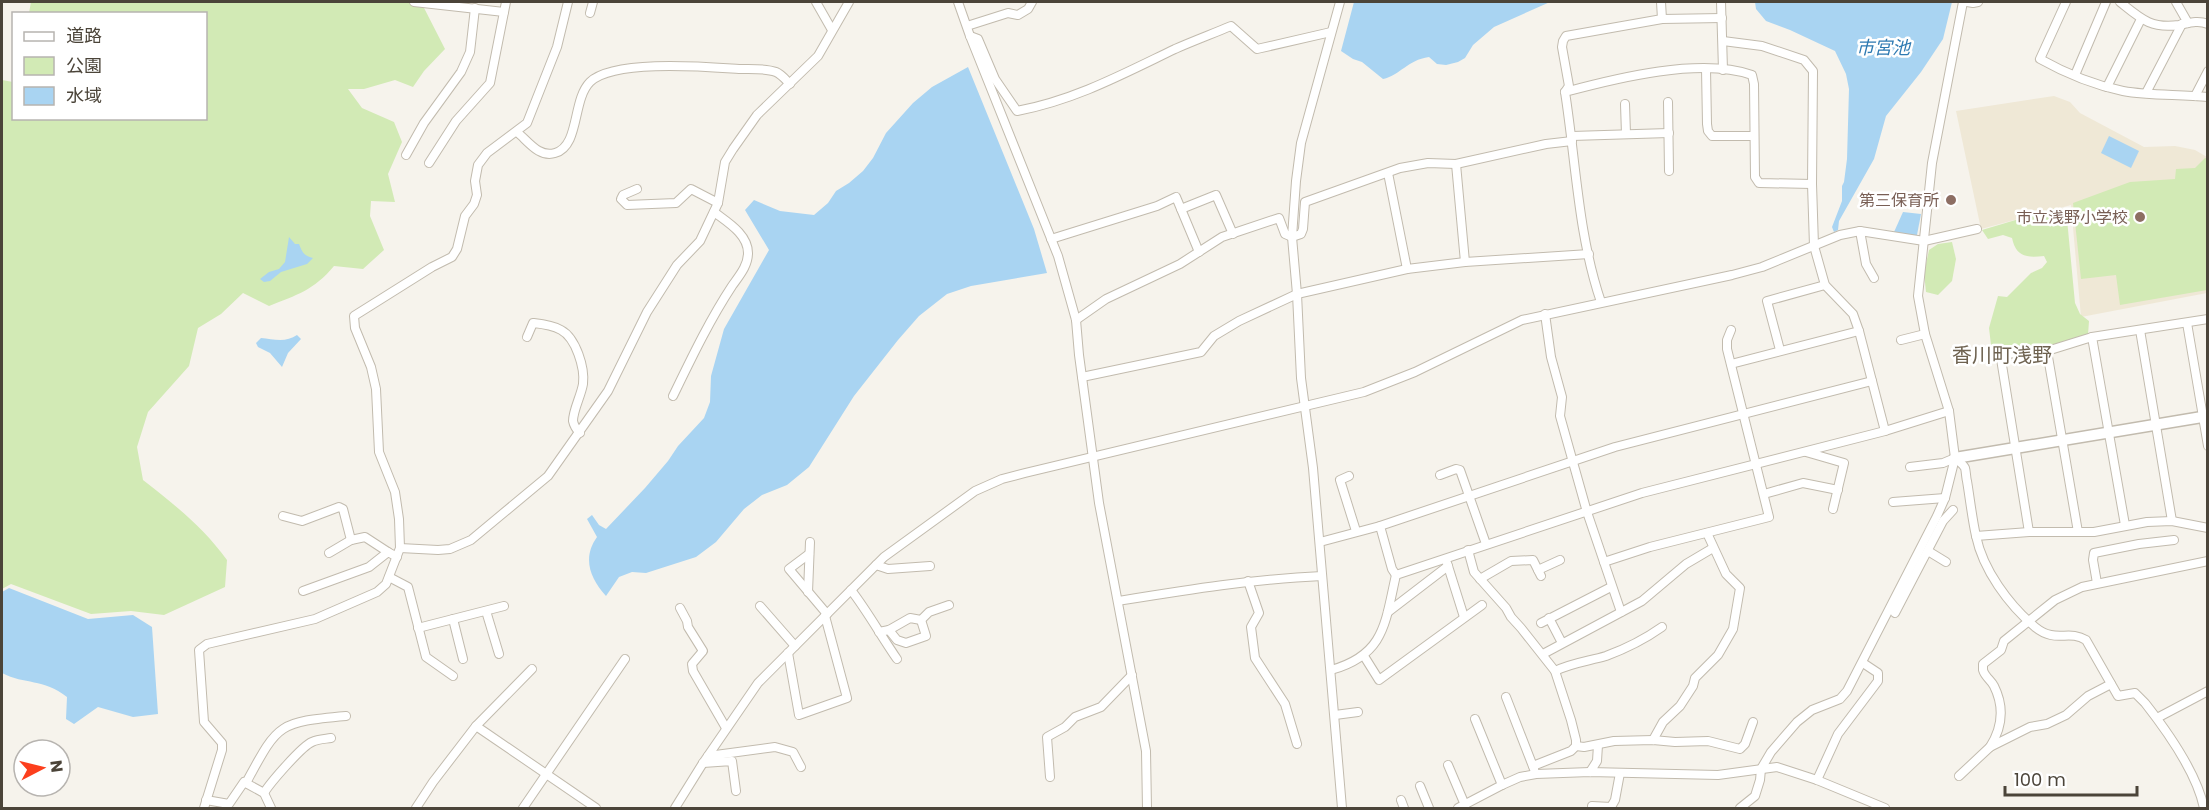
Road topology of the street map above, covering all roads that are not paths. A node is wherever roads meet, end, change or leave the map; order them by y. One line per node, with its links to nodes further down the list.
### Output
1 (414, 2): 18 (street)
2 (506, 2): 19 (street)
3 (568, 2): 43 (street)
4 (593, 2): 20 (street)
5 (816, 2): 27 (street)
6 (849, 2): 27 (street)
7 (958, 2): 26 (street)
8 (1032, 2): 26 (street)
9 (1340, 2): 28 (street)
10 (1661, 2): 22 (street)
11 (1721, 2): 21 (street)
12 (1965, 2): 13 (street); 62 (street)
13 (1978, 2)
14 (2066, 2): 34 (street)
15 (2106, 2): 34 (street)
16 (2120, 2): 23 (street)
17 (2176, 2): 24 (street)
18 (475, 8): 19 (street); 48 (street)
19 (504, 12): 49 (street)
20 (590, 14)
21 (1722, 18): 22 (street); 30 (street)
22 (1662, 19): 37 (street)
23 (2140, 19): 24 (street); 36 (street)
24 (2185, 24): 25 (street); 38 (street)
25 (2208, 24)
26 (967, 26): 29 (street)
27 (832, 30): 35 (street)
28 (1331, 32): 29 (street); 60 (street)
29 (970, 36): 61 (street)
30 (1723, 41): 32 (street); 53 (street)
31 (1706, 69): 32 (street); 37 (street); 46 (street)
32 (1723, 70): 46 (street)
33 (2208, 71): 39 (street)
34 (2075, 75): 36 (street)
35 (789, 84): 43 (street); 55 (street)
36 (2108, 87): 38 (street)
37 (1565, 92): 47 (street)
38 (2146, 93): 39 (street)
39 (2195, 96): 40 (street)
40 (2208, 97)
41 (1668, 102): 44 (street)
42 (1625, 104): 45 (street)
43 (517, 132): 135 (street)
44 (1669, 132): 45 (street); 51 (street)
45 (1626, 134): 47 (street)
46 (1754, 136): 53 (street)
47 (1572, 139): 50 (street); 65 (street)
48 (406, 155)
49 (429, 163)
50 (1456, 164): 52 (street); 66 (street)
51 (1669, 171)
52 (1388, 173): 60 (street); 67 (street)
53 (1812, 184): 63 (street)
54 (637, 189): 55 (street)
55 (716, 207): 88 (street); 95 (street)
56 (1181, 209): 59 (street); 61 (street); 64 (street)
57 (1977, 229): 62 (street)
58 (1860, 231): 62 (street); 63 (street); 68 (street)
59 (1233, 234): 60 (street); 64 (street)
60 (1292, 237): 70 (street)
61 (1052, 239): 74 (street)
62 (1924, 241): 79 (street)
63 (1814, 246): 69 (street); 71 (street)
64 (1199, 252): 74 (street)
65 (1589, 254): 66 (street); 71 (street)
66 (1465, 262): 67 (street)
67 (1407, 269): 70 (street)
68 (1874, 278)
69 (1825, 285): 78 (street); 83 (street)
70 (1297, 294): 86 (street); 89 (street)
71 (1601, 302): 72 (street)
72 (1545, 314): 89 (street); 103 (street)
73 (2208, 319): 75 (street)
74 (1076, 320): 86 (street)
75 (2187, 323): 77 (street); 92 (street)
76 (1731, 330): 85 (street)
77 (2140, 330): 81 (street); 93 (street)
78 (1859, 331): 83 (street); 87 (street)
79 (1925, 334): 82 (street); 90 (street)
80 (527, 337): 95 (street)
81 (2092, 337): 84 (street); 96 (street)
82 (1901, 340)
83 (1780, 350): 85 (street)
84 (2047, 351): 97 (street); 99 (street)
85 (1731, 364): 91 (street)
86 (1083, 377): 101 (street)
87 (1872, 381): 91 (street); 94 (street)
88 (673, 396)
89 (1304, 408): 101 (street); 128 (street)
90 (1949, 411): 94 (street); 102 (street)
91 (1744, 413): 103 (street); 104 (street)
92 (2205, 416): 93 (street); 98 (street)
93 (2155, 425): 96 (street); 117 (street)
94 (1885, 431): 100 (street)
95 (580, 433): 135 (street)
96 (2108, 433): 97 (street); 118 (street)
97 (2061, 441): 99 (street); 123 (street)
98 (2208, 446)
99 (2015, 449): 102 (street); 122 (street)
100 (1806, 452): 104 (street); 108 (street)
101 (1092, 456): 143 (street); 155 (street)
102 (1955, 458): 105 (street); 111 (street); 125 (street)
103 (1573, 461): 110 (street); 115 (street)
104 (1757, 464): 109 (street); 115 (street)
105 (1910, 466)
106 (1440, 475): 110 (street)
107 (1349, 476): 121 (street)
108 (1838, 490): 109 (street); 113 (street)
109 (1764, 494): 124 (street)
110 (1470, 495): 119 (street); 130 (street)
111 (1945, 498): 112 (street); 173 (street)
112 (1893, 501)
113 (1833, 509)
114 (1953, 510): 133 (street)
115 (1587, 512): 130 (street); 141 (street)
116 (284, 516): 126 (street)
117 (2172, 521): 118 (street); 120 (street)
118 (2125, 525): 123 (street)
119 (1380, 526): 121 (street); 145 (street)
120 (2208, 528)
121 (1356, 531): 128 (street)
122 (2029, 532): 123 (street); 125 (street)
123 (2078, 532)
124 (1707, 533): 131 (street); 141 (street)
125 (1976, 536): 168 (street)
126 (351, 540): 134 (street); 136 (street)
127 (2174, 540): 150 (street)
128 (1320, 542): 146 (street)
129 (810, 543): 137 (street)
130 (1486, 544): 132 (street)
131 (1713, 548): 163 (street); 201 (street)
132 (1468, 550): 140 (street); 148 (street)
133 (1928, 551): 142 (street); 173 (street)
134 (388, 552): 135 (street); 152 (street)
135 (398, 552): 147 (street)
136 (329, 553)
137 (809, 554): 154 (street); 154 (street)
138 (1560, 560): 148 (street)
139 (2208, 561): 150 (street)
140 (1447, 562): 145 (street); 162 (street); 165 (street)
141 (1604, 562): 151 (street)
142 (1946, 562)
143 (876, 565): 144 (street); 153 (street)
144 (930, 566)
145 (1396, 575): 162 (street)
146 (1322, 576): 149 (street); 185 (street)
147 (389, 577): 170 (street); 222 (street)
148 (1480, 579): 178 (street)
149 (1248, 581): 155 (street); 202 (street)
150 (2097, 583): 168 (street)
151 (1611, 587): 163 (street); 174 (street)
152 (303, 591)
153 (851, 591): 164 (street); 172 (street)
154 (808, 592): 164 (street)
155 (1118, 601): 187 (street)
156 (949, 605): 167 (street)
157 (1482, 605): 165 (street)
158 (504, 606): 161 (street)
159 (760, 606): 175 (street)
160 (681, 608): 199 (street)
161 (486, 611): 166 (street); 177 (street)
162 (1387, 612): 179 (street)
163 (1621, 612): 174 (street)
164 (826, 615): 175 (street); 176 (street)
165 (1464, 617): 179 (street)
166 (453, 619): 170 (street); 180 (street)
167 (921, 620): 171 (street); 171 (street)
168 (2028, 620): 189 (street); 205 (street)
169 (1662, 627): 186 (street)
170 (418, 628): 188 (street)
171 (889, 630): 172 (street)
172 (879, 632): 182 (street)
173 (1876, 638): 183 (street)
174 (1562, 643): 178 (street)
175 (795, 646): 176 (street)
176 (788, 653): 199 (street)
177 (499, 654)
178 (1543, 654): 186 (street)
179 (1364, 656): 185 (street)
180 (463, 659)
181 (625, 659): 213 (street)
182 (897, 659)
183 (1863, 663): 209 (street); 216 (street)
184 (532, 669): 198 (street)
185 (1331, 670): 194 (street)
186 (1555, 671): 204 (street)
187 (1132, 675): 215 (street); 230 (street)
188 (453, 676)
189 (2111, 684): 195 (street); 205 (street)
190 (2208, 691): 195 (street)
191 (1506, 697): 210 (street)
192 (1358, 712): 194 (street)
193 (346, 716): 217 (street)
194 (1335, 716): 231 (street)
195 (2157, 718): 235 (street)
196 (1475, 719): 218 (street)
197 (1753, 722): 201 (street)
198 (476, 726): 213 (street); 226 (street)
199 (726, 728): 206 (street)
200 (331, 738): 221 (street)
201 (1653, 740): 203 (street)
202 (1297, 744)
203 (1598, 745): 204 (street); 211 (street)
204 (1576, 746): 210 (street)
205 (1990, 747): 214 (street)
206 (705, 759): 208 (street); 220 (street); 229 (street)
207 (1448, 765): 224 (street)
208 (801, 767)
209 (1761, 769): 212 (street); 216 (street); 233 (street)
210 (1534, 770): 211 (street); 218 (street)
211 (1590, 772): 212 (street)
212 (1620, 773): 223 (street)
213 (547, 775): 227 (street); 228 (street)
214 (1959, 776)
215 (1050, 777)
216 (1817, 780): 234 (street)
217 (246, 783): 221 (street); 222 (street)
218 (1502, 785): 224 (street)
219 (1420, 786): 232 (street)
220 (736, 791)
221 (264, 793): 225 (street)
222 (205, 804)
223 (1592, 806)
224 (1461, 807)
225 (271, 808)
226 (416, 808)
227 (523, 808)
228 (596, 808)
229 (675, 808)
230 (1146, 808)
231 (1342, 808)
232 (1429, 808)
233 (1740, 808)
234 (1885, 808)
235 (2204, 808)

